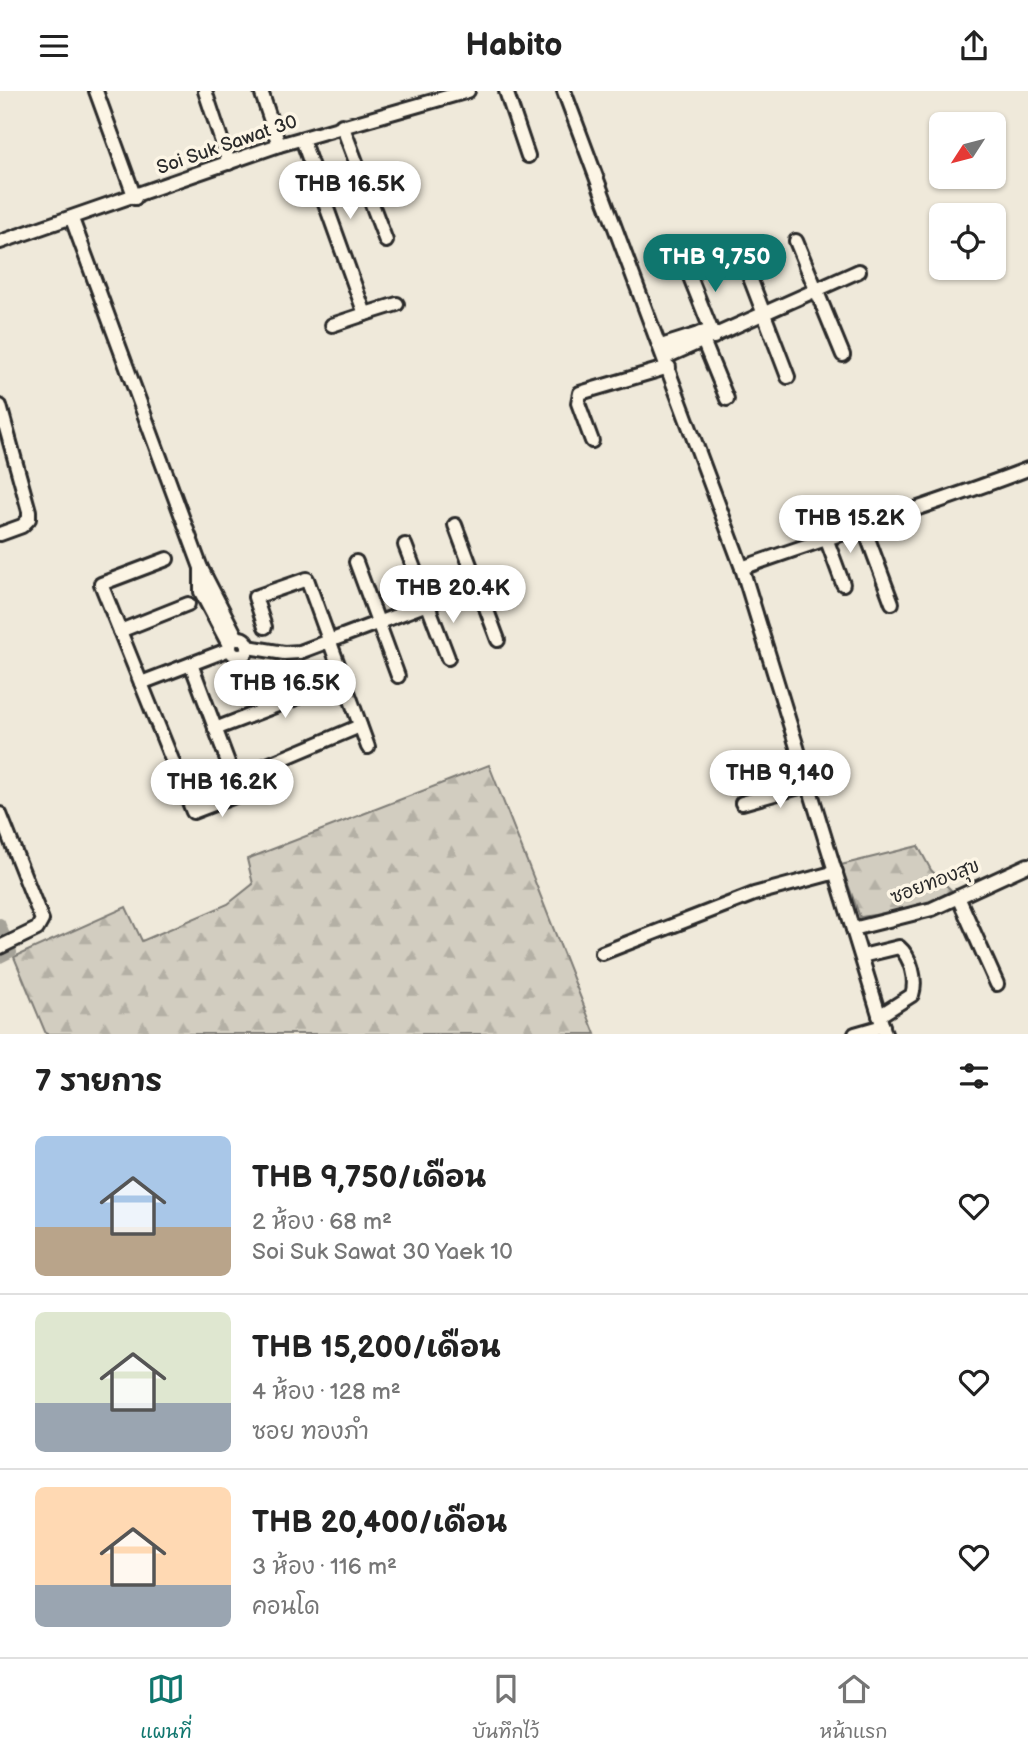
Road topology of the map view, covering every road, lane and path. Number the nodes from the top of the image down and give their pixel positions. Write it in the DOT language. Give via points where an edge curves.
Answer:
graph roads {
  1 [pos="96,91"];
  2 [pos="205,91"];
  3 [pos="261,91"];
  4 [pos="468,91"];
  5 [pos="506,91"];
  6 [pos="564,91"];
  7 [pos="342,125"];
  8 [pos="302,139"];
  9 [pos="278,145"];
  10 [pos="527,156"];
  11 [pos="229,163"];
  12 [pos="135,198"];
  13 [pos="72,219"];
  14 [pos="386,241"];
  15 [pos="796,241"];
  16 [pos="0,242"];
  17 [pos="684,262"];
  18 [pos="744,262"];
  19 [pos="859,271"];
  20 [pos="816,290"];
  21 [pos="397,304"];
  22 [pos="763,313"];
  23 [pos="365,314"];
  24 [pos="332,325"];
  25 [pos="711,334"];
  26 [pos="843,355"];
  27 [pos="665,357"];
  28 [pos="789,377"];
  29 [pos="727,399"];
  30 [pos="0,406"];
  31 [pos="592,440"];
  32 [pos="1028,469"];
  33 [pos="455,525"];
  34 [pos="863,525"];
  35 [pos="0,534"];
  36 [pos="826,538"];
  37 [pos="405,545"];
  38 [pos="167,559"];
  39 [pos="356,562"];
  40 [pos="742,568"];
  41 [pos="843,584"];
  42 [pos="478,585"];
  43 [pos="892,603"];
  44 [pos="188,604"];
  45 [pos="427,604"];
  46 [pos="378,623"];
  47 [pos="265,627"];
  48 [pos="120,631"];
  49 [pos="498,640"];
  50 [pos="330,641"];
  51 [pos="232,644"];
  52 [pos="448,657"];
  53 [pos="191,664"];
  54 [pos="398,676"];
  55 [pos="343,680"];
  56 [pos="141,683"];
  57 [pos="360,726"];
  58 [pos="215,729"];
  59 [pos="368,747"];
  60 [pos="234,779"];
  61 [pos="810,784"];
  62 [pos="741,803"];
  63 [pos="0,814"];
  64 [pos="1028,865"];
  65 [pos="836,872"];
  66 [pos="958,897"];
  67 [pos="853,929"];
  68 [pos="0,947"];
  69 [pos="602,953"];
  70 [pos="862,956"];
  71 [pos="998,984"];
  72 [pos="882,1025"];
  73 [pos="855,1034"];
  1 -- 12 [label="street"];
  2 -- 11 [label="street"];
  3 -- 9 [label="street"];
  4 -- 7 [label="street, Soi Suk Sawat 30"];
  5 -- 10 [label="street"];
  6 -- 27 [label="street"];
  7 -- 8 [label="street, Soi Suk Sawat 30"];
  7 -- 14 [label="street"];
  8 -- 9 [label="street, Soi Suk Sawat 30"];
  8 -- 23 [label="street"];
  9 -- 11 [label="street, Soi Suk Sawat 30"];
  11 -- 12 [label="street, Soi Suk Sawat 30"];
  12 -- 13 [label="street, Soi Suk Sawat 30"];
  13 -- 16 [label="street, Soi Suk Sawat 30"];
  13 -- 51 [label="street" via="201,568 201,592"];
  15 -- 20 [label="street"];
  17 -- 25 [label="street"];
  18 -- 22 [label="street"];
  19 -- 20 [label="street"];
  20 -- 22 [label="street"];
  20 -- 26 [label="street"];
  21 -- 23 [label="street"];
  22 -- 25 [label="street"];
  22 -- 28 [label="street"];
  23 -- 24 [label="street"];
  25 -- 27 [label="street"];
  25 -- 29 [label="street"];
  27 -- 31 [label="street" via="580,393 578,403"];
  27 -- 40 [label="street"];
  30 -- 35 [label="street" via="29,519"];
  32 -- 34 [label="street" via="954,498"];
  33 -- 42 [label="street"];
  34 -- 36 [label="street"];
  34 -- 43 [label="street"];
  36 -- 40 [label="street"];
  36 -- 41 [label="street"];
  37 -- 45 [label="street"];
  38 -- 48 [label="street" via="102,584"];
  39 -- 46 [label="street"];
  40 -- 61 [label="street"];
  42 -- 45 [label="street"];
  42 -- 49 [label="street"];
  44 -- 48 [label="street"];
  45 -- 46 [label="street"];
  45 -- 52 [label="street"];
  46 -- 50 [label="street"];
  46 -- 54 [label="street"];
  47 -- 50 [label="street" via="255,597 307,579"];
  48 -- 56 [label="street"];
  50 -- 51 [label="street" via="290,653 248,647 242,656 234,655"];
  50 -- 55 [label="street"];
  51 -- 53 [label="street"];
  53 -- 56 [label="street"];
  53 -- 58 [label="street"];
  55 -- 57 [label="street"];
  55 -- 58 [label="street"];
  56 -- 60 [label="street" via="193,812 240,794"];
  57 -- 59 [label="street"];
  57 -- 60 [label="street"];
  58 -- 60 [label="street"];
  61 -- 62 [label="street"];
  61 -- 65 [label="street"];
  63 -- 68 [label="street" via="42,920 37,929"];
  64 -- 66 [label="street, ซอยทองสุข"];
  65 -- 67 [label="street"];
  65 -- 69 [label="street" via="754,894"];
  66 -- 67 [label="street, ซอยทองสุข" via="908,916"];
  66 -- 71 [label="street"];
  67 -- 70 [label="street"];
  70 -- 72 [label="street"];
  70 -- 72 [label="street" via="899,947 912,971 912,995"];
  72 -- 73 [label="street"];
}
